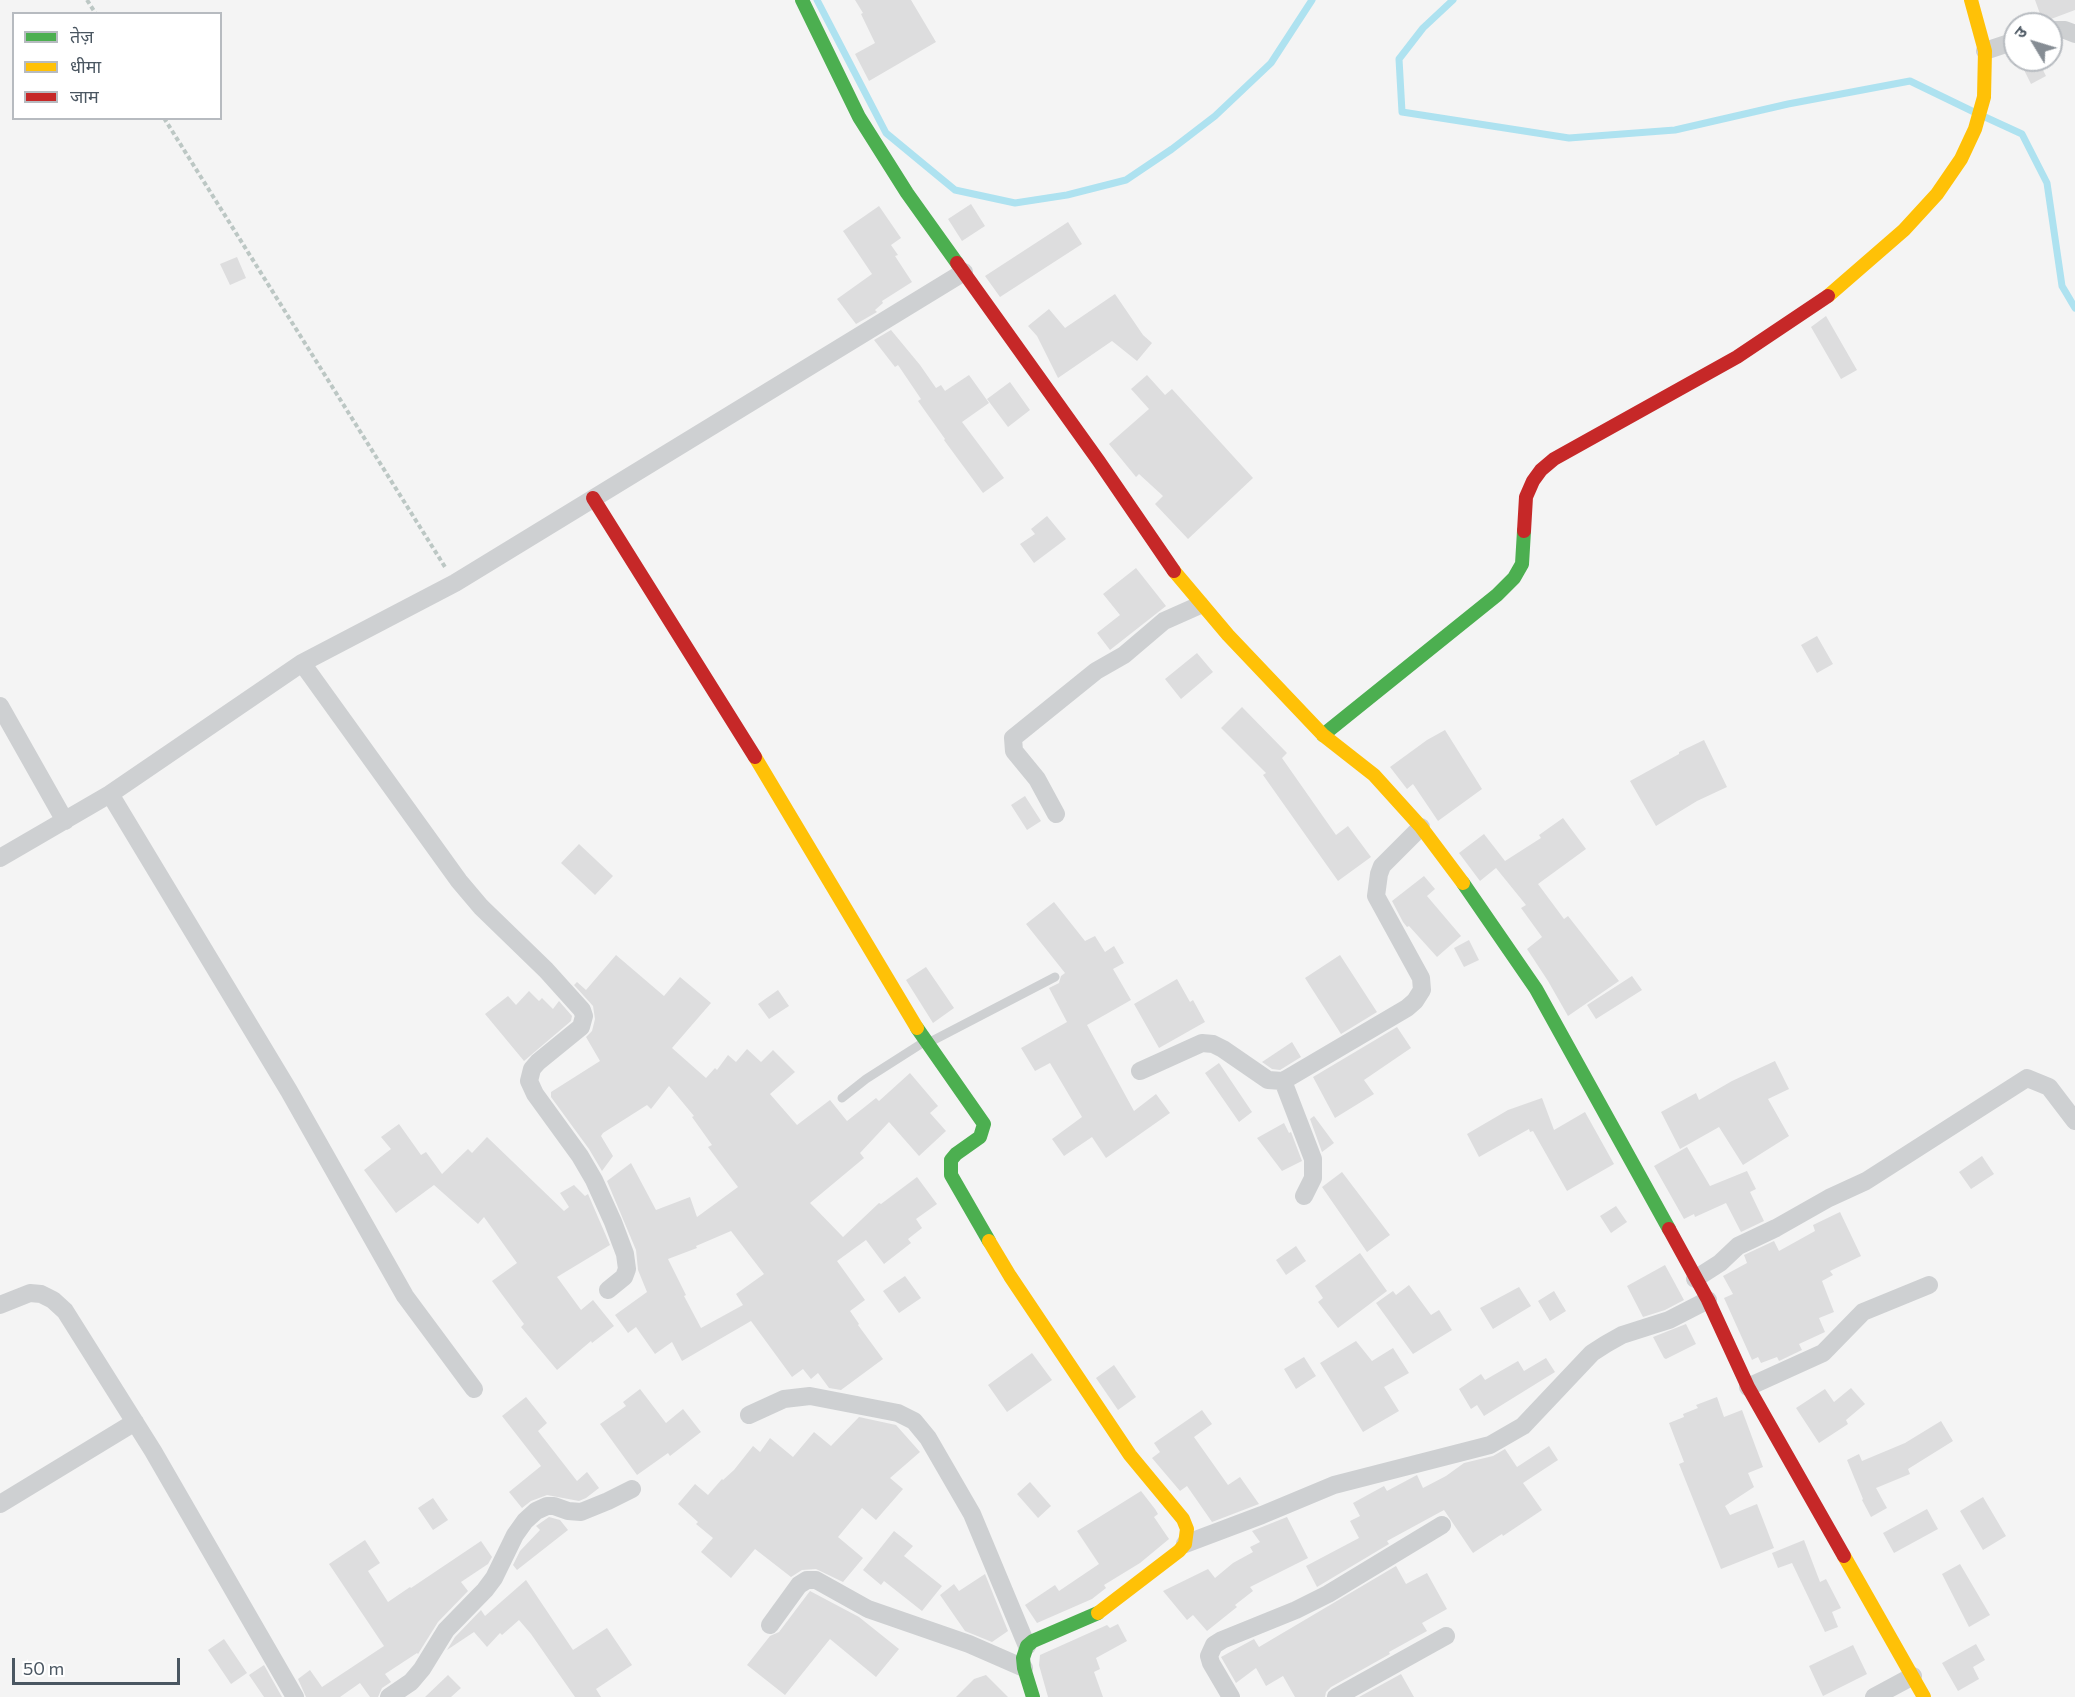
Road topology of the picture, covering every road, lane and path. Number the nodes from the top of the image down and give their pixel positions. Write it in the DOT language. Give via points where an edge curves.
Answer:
graph roads {
  1 [pos="802,0"];
  2 [pos="1971,0"];
  3 [pos="2003,45"];
  4 [pos="1985,51"];
  5 [pos="165,120"];
  6 [pos="964,272"];
  7 [pos="593,498"];
  8 [pos="454,583"];
  9 [pos="1200,605"];
  10 [pos="302,663"];
  11 [pos="0,706"];
  12 [pos="1323,735"];
  13 [pos="110,794"];
  14 [pos="1056,814"];
  15 [pos="65,821"];
  16 [pos="1422,827"];
  17 [pos="0,858"];
  18 [pos="1054,976"];
  19 [pos="927,1042"];
  20 [pos="1140,1071"];
  21 [pos="1283,1081"];
  22 [pos="842,1098"];
  23 [pos="2075,1121"];
  24 [pos="1304,1196"];
  25 [pos="1695,1279"];
  26 [pos="1929,1285"];
  27 [pos="608,1290"];
  28 [pos="1707,1300"];
  29 [pos="0,1305"];
  30 [pos="1748,1387"];
  31 [pos="474,1389"];
  32 [pos="749,1415"];
  33 [pos="135,1422"];
  34 [pos="632,1489"];
  35 [pos="0,1504"];
  36 [pos="1442,1525"];
  37 [pos="1185,1544"];
  38 [pos="770,1625"];
  39 [pos="1446,1636"];
  40 [pos="1027,1646"];
  41 [pos="1024,1668"];
  42 [pos="1913,1676"];
  43 [pos="295,1697"];
  44 [pos="389,1697"];
  45 [pos="1033,1697"];
  46 [pos="1231,1697"];
  47 [pos="1335,1697"];
  48 [pos="1874,1697"];
  49 [pos="1924,1697"];
  1 -- 6 [label="street" via="859,117"];
  2 -- 4 [label="street"];
  3 -- 4 [label="street"];
  4 -- 12 [label="street" via="1984,98 1975,129 1961,159 1937,194 1904,230 1837,290 1799,317 1541,470 1526,497 1522,564 1514,578"];
  5 -- 8 [label="path"];
  6 -- 7 [label="street"];
  6 -- 9 [label="street"];
  7 -- 8 [label="street"];
  7 -- 19 [label="street"];
  8 -- 10 [label="street"];
  9 -- 12 [label="street"];
  9 -- 14 [label="street" via="1164,621 1012,738 1014,751"];
  10 -- 13 [label="street"];
  10 -- 27 [label="street" via="459,881 582,1010 581,1027 538,1062 529,1081 580,1156 613,1222 627,1269 624,1277"];
  11 -- 15 [label="street"];
  12 -- 16 [label="street" via="1374,775"];
  13 -- 15 [label="street"];
  13 -- 31 [label="street" via="289,1091 405,1296"];
  15 -- 17 [label="street"];
  16 -- 21 [label="street" via="1382,866 1376,896 1421,978 1419,996 1407,1008"];
  16 -- 25 [label="street" via="1536,989"];
  18 -- 19 [label="lane"];
  19 -- 22 [label="lane"];
  19 -- 37 [label="street" via="984,1124 980,1137 951,1160 951,1175 1011,1276 1130,1455 1183,1519 1187,1529"];
  20 -- 21 [label="street" via="1202,1042 1223,1049 1268,1080"];
  21 -- 24 [label="street" via="1313,1160 1313,1178"];
  23 -- 25 [label="street" via="2049,1087 2027,1078 1866,1181 1738,1246"];
  25 -- 28 [label="street"];
  26 -- 30 [label="street" via="1863,1312 1822,1353"];
  28 -- 30 [label="street"];
  28 -- 37 [label="street" via="1669,1320 1622,1335 1592,1353 1523,1426 1490,1445 1334,1485"];
  29 -- 33 [label="street" via="30,1293 53,1300 74,1323"];
  30 -- 42 [label="street"];
  32 -- 40 [label="street" via="784,1399 810,1396 898,1413 914,1421 972,1514"];
  33 -- 35 [label="street"];
  33 -- 43 [label="street"];
  34 -- 44 [label="street" via="581,1512 554,1506 536,1511 515,1535 485,1590 446,1630 411,1682"];
  36 -- 46 [label="street" via="1328,1594 1214,1645 1209,1656 1211,1664"];
  37 -- 40 [label="street" via="1100,1612"];
  38 -- 41 [label="street" via="799,1585 816,1580 868,1609"];
  39 -- 47 [label="street"];
  40 -- 41 [label="street"];
  41 -- 45 [label="street"];
  42 -- 48 [label="street"];
  42 -- 49 [label="street"];
}
